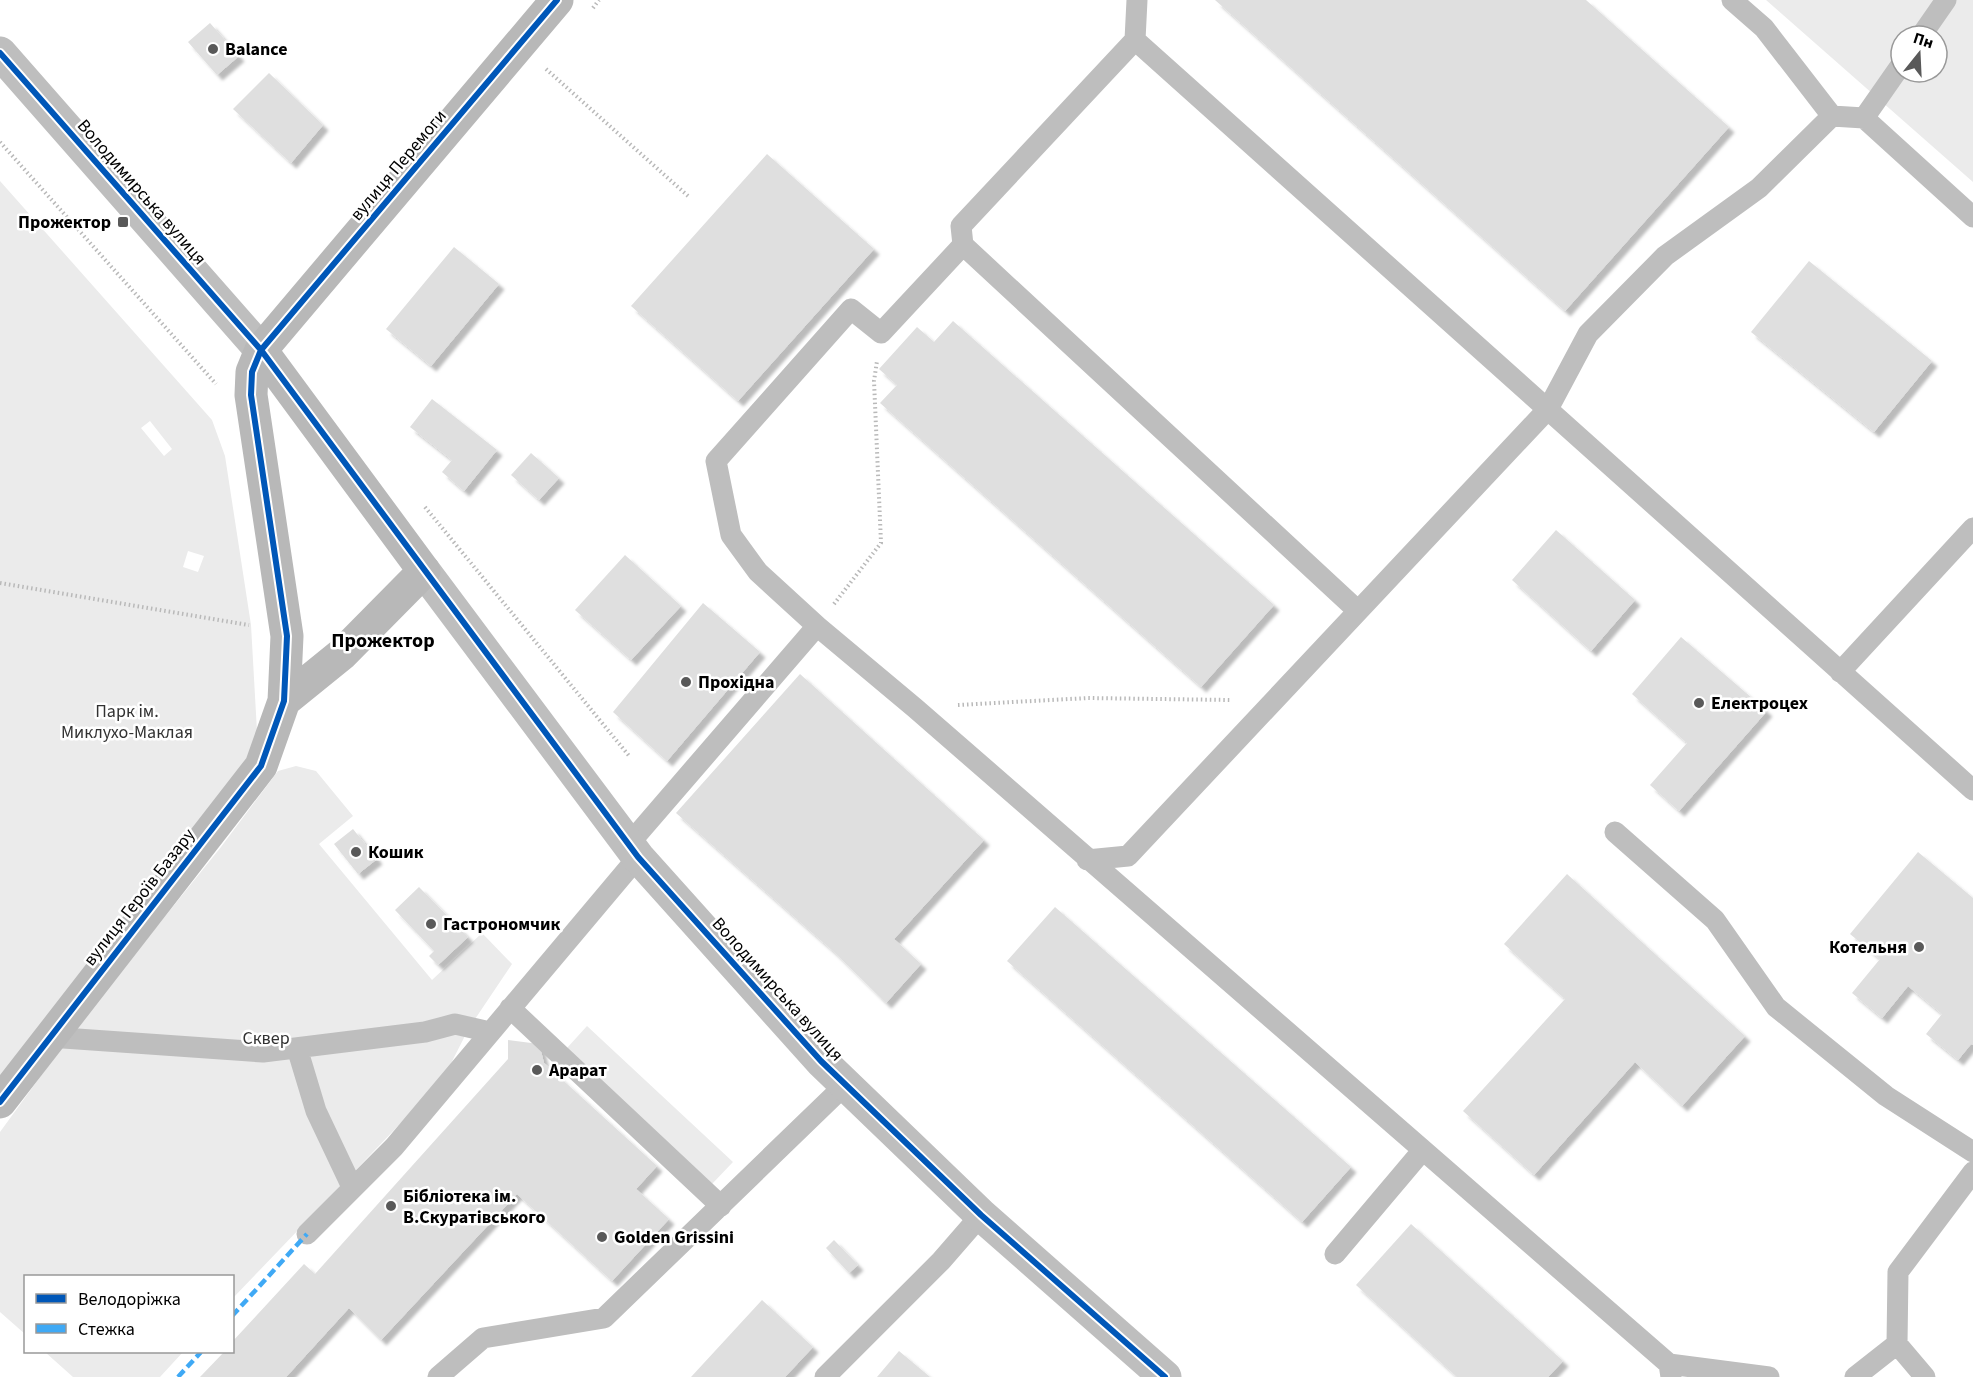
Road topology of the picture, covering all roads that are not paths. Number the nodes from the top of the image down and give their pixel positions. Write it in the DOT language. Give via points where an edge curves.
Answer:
graph roads {
  1 [pos="557,0"];
  2 [pos="1137,0"];
  3 [pos="1732,0"];
  4 [pos="1946,0"];
  5 [pos="1929,24"];
  6 [pos="1135,40"];
  7 [pos="0,53"];
  8 [pos="1889,82"];
  9 [pos="1832,116"];
  10 [pos="1864,118"];
  11 [pos="1973,217"];
  12 [pos="963,245"];
  13 [pos="261,350"];
  14 [pos="1548,409"];
  15 [pos="1973,528"];
  16 [pos="424,571"];
  17 [pos="1357,610"];
  18 [pos="817,626"];
  19 [pos="1840,672"];
  20 [pos="284,701"];
  21 [pos="1973,790"];
  22 [pos="1615,832"];
  23 [pos="634,851"];
  24 [pos="1087,860"];
  25 [pos="510,1008"];
  26 [pos="490,1032"];
  27 [pos="49,1037"];
  28 [pos="297,1048"];
  29 [pos="846,1084"];
  30 [pos="0,1102"];
  31 [pos="1422,1151"];
  32 [pos="1973,1152"];
  33 [pos="1973,1172"];
  34 [pos="352,1186"];
  35 [pos="721,1206"];
  36 [pos="981,1215"];
  37 [pos="307,1234"];
  38 [pos="1335,1254"];
  39 [pos="1897,1344"];
  40 [pos="1670,1370"];
  41 [pos="438,1377"];
  42 [pos="825,1377"];
  43 [pos="1165,1377"];
  44 [pos="1768,1377"];
  45 [pos="1855,1377"];
  46 [pos="1925,1377"];
  1 -- 13 [label="street, вулиця Перемоги"];
  2 -- 6 [label="lane"];
  3 -- 9 [label="lane" via="1764,28"];
  4 -- 5 [label="lane"];
  6 -- 12 [label="lane" via="961,226"];
  6 -- 14 [label="lane"];
  7 -- 13 [label="street, Володимирська вулиця"];
  8 -- 10 [label="lane"];
  9 -- 10 [label="lane"];
  9 -- 14 [label="lane" via="1759,188 1665,256 1588,334"];
  10 -- 11 [label="lane"];
  12 -- 17 [label="lane"];
  12 -- 18 [label="lane" via="881,333 851,309 716,461 731,535 758,572"];
  13 -- 16 [label="street"];
  13 -- 20 [label="street" via="252,372 251,395 287,636"];
  14 -- 17 [label="lane"];
  14 -- 19 [label="lane"];
  15 -- 19 [label="lane"];
  16 -- 20 [label="street" via="342,654"];
  16 -- 23 [label="street, Володимирська вулиця"];
  17 -- 24 [label="lane" via="1128,855"];
  18 -- 23 [label="lane"];
  18 -- 24 [label="lane"];
  19 -- 21 [label="lane"];
  20 -- 27 [label="street, вулиця Героїв Базару" via="261,766"];
  22 -- 32 [label="lane" via="1715,920 1776,1007 1886,1096"];
  23 -- 25 [label="lane"];
  23 -- 29 [label="street, Володимирська вулиця" via="821,1061"];
  24 -- 31 [label="lane"];
  25 -- 26 [label="lane"];
  25 -- 35 [label="lane"];
  26 -- 28 [label="lane" via="455,1024 425,1032"];
  26 -- 34 [label="lane" via="394,1147"];
  27 -- 28 [label="lane" via="263,1052"];
  27 -- 30 [label="street, вулиця Героїв Базару"];
  28 -- 34 [label="lane" via="316,1111"];
  29 -- 35 [label="lane"];
  29 -- 36 [label="street, Володимирська вулиця"];
  31 -- 38 [label="lane"];
  31 -- 40 [label="lane"];
  33 -- 39 [label="lane" via="1898,1272"];
  34 -- 37 [label="lane"];
  35 -- 41 [label="lane" via="604,1318 483,1338"];
  36 -- 42 [label="lane" via="941,1261"];
  36 -- 43 [label="street, Володимирська вулиця"];
  39 -- 45 [label="lane"];
  39 -- 46 [label="lane"];
  40 -- 44 [label="lane"];
}
